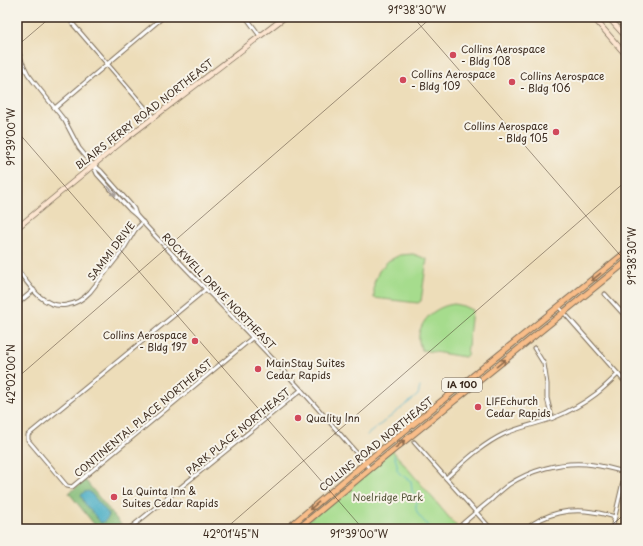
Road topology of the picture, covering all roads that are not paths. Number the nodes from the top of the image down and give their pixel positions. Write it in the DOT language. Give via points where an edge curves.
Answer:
graph roads {
  1 [pos="72,17"];
  2 [pos="163,17"];
  3 [pos="246,17"];
  4 [pos="285,17"];
  5 [pos="593,17"];
  6 [pos="608,17"];
  7 [pos="260,36"];
  8 [pos="626,37"];
  9 [pos="17,47"];
  10 [pos="626,55"];
  11 [pos="108,64"];
  12 [pos="55,108"];
  13 [pos="153,118"];
  14 [pos="93,165"];
  15 [pos="143,222"];
  16 [pos="17,228"];
  17 [pos="626,252"];
  18 [pos="626,262"];
  19 [pos="17,270"];
  20 [pos="206,289"];
  21 [pos="34,290"];
  22 [pos="605,294"];
  23 [pos="17,304"];
  24 [pos="559,307"];
  25 [pos="563,312"];
  26 [pos="626,317"];
  27 [pos="252,338"];
  28 [pos="534,348"];
  29 [pos="618,374"];
  30 [pos="626,383"];
  31 [pos="301,390"];
  32 [pos="552,418"];
  33 [pos="414,442"];
  34 [pos="365,463"];
  35 [pos="370,469"];
  36 [pos="626,470"];
  37 [pos="446,478"];
  38 [pos="476,512"];
  39 [pos="614,517"];
  40 [pos="460,526"];
  41 [pos="129,529"];
  42 [pos="287,529"];
  43 [pos="298,529"];
  44 [pos="491,529"];
  45 [pos="526,529"];
  46 [pos="612,529"];
  1 -- 11 [label="street" via="72,23"];
  2 -- 11 [label="street"];
  3 -- 7 [label="street"];
  4 -- 7 [label="main road, BLAIRS FERRY ROAD NORTHEAST"];
  5 -- 10 [label="main road"];
  6 -- 8 [label="main road"];
  7 -- 13 [label="main road, BLAIRS FERRY ROAD NORTHEAST"];
  9 -- 12 [label="street, ROCKWELL DRIVE NORTHEAST" via="28,74"];
  11 -- 12 [label="street"];
  11 -- 13 [label="street"];
  12 -- 14 [label="street, ROCKWELL DRIVE NORTHEAST" via="79,148"];
  13 -- 14 [label="main road, BLAIRS FERRY ROAD NORTHEAST"];
  14 -- 15 [label="street, ROCKWELL DRIVE NORTHEAST" via="131,204"];
  14 -- 16 [label="main road, BLAIRS FERRY ROAD NORTHEAST"];
  15 -- 20 [label="street, ROCKWELL DRIVE NORTHEAST"];
  15 -- 21 [label="street, SAMMI DRIVE" via="100,280 77,303 53,304"];
  17 -- 24 [label="highway, COLLINS ROAD NORTHEAST / IA 100, one-way"];
  18 -- 25 [label="highway, COLLINS ROAD NORTHEAST / IA 100"];
  19 -- 21 [label="street, SAMMI DRIVE"];
  20 -- 27 [label="street, ROCKWELL DRIVE NORTHEAST"];
  20 -- 27 [label="street, CONTINENTAL PLACE NORTHEAST" via="28,435 28,440 67,486 72,487"];
  21 -- 23 [label="street"];
  22 -- 26 [label="street"];
  24 -- 25 [label="street"];
  24 -- 34 [label="highway, COLLINS ROAD NORTHEAST / IA 100"];
  25 -- 29 [label="street"];
  35 -- 25 [label="highway, COLLINS ROAD NORTHEAST / IA 100, one-way"];
  27 -- 31 [label="street, ROCKWELL DRIVE NORTHEAST"];
  28 -- 32 [label="street" via="544,364 548,384 547,398"];
  29 -- 30 [label="street"];
  29 -- 32 [label="street" via="585,402"];
  31 -- 34 [label="street, ROCKWELL DRIVE NORTHEAST"];
  31 -- 41 [label="street, PARK PLACE NORTHEAST"];
  32 -- 37 [label="street" via="518,428 489,442"];
  33 -- 37 [label="street"];
  34 -- 35 [label="street, ROCKWELL DRIVE NORTHEAST"];
  34 -- 42 [label="highway, COLLINS ROAD NORTHEAST / IA 100, one-way"];
  35 -- 43 [label="highway, COLLINS ROAD NORTHEAST / IA 100"];
  36 -- 38 [label="street" via="587,464 547,467 512,483"];
  36 -- 39 [label="street"];
  37 -- 38 [label="street"];
  38 -- 40 [label="street"];
  38 -- 44 [label="street"];
  39 -- 45 [label="street" via="594,512 558,512"];
  39 -- 46 [label="street"];
}
